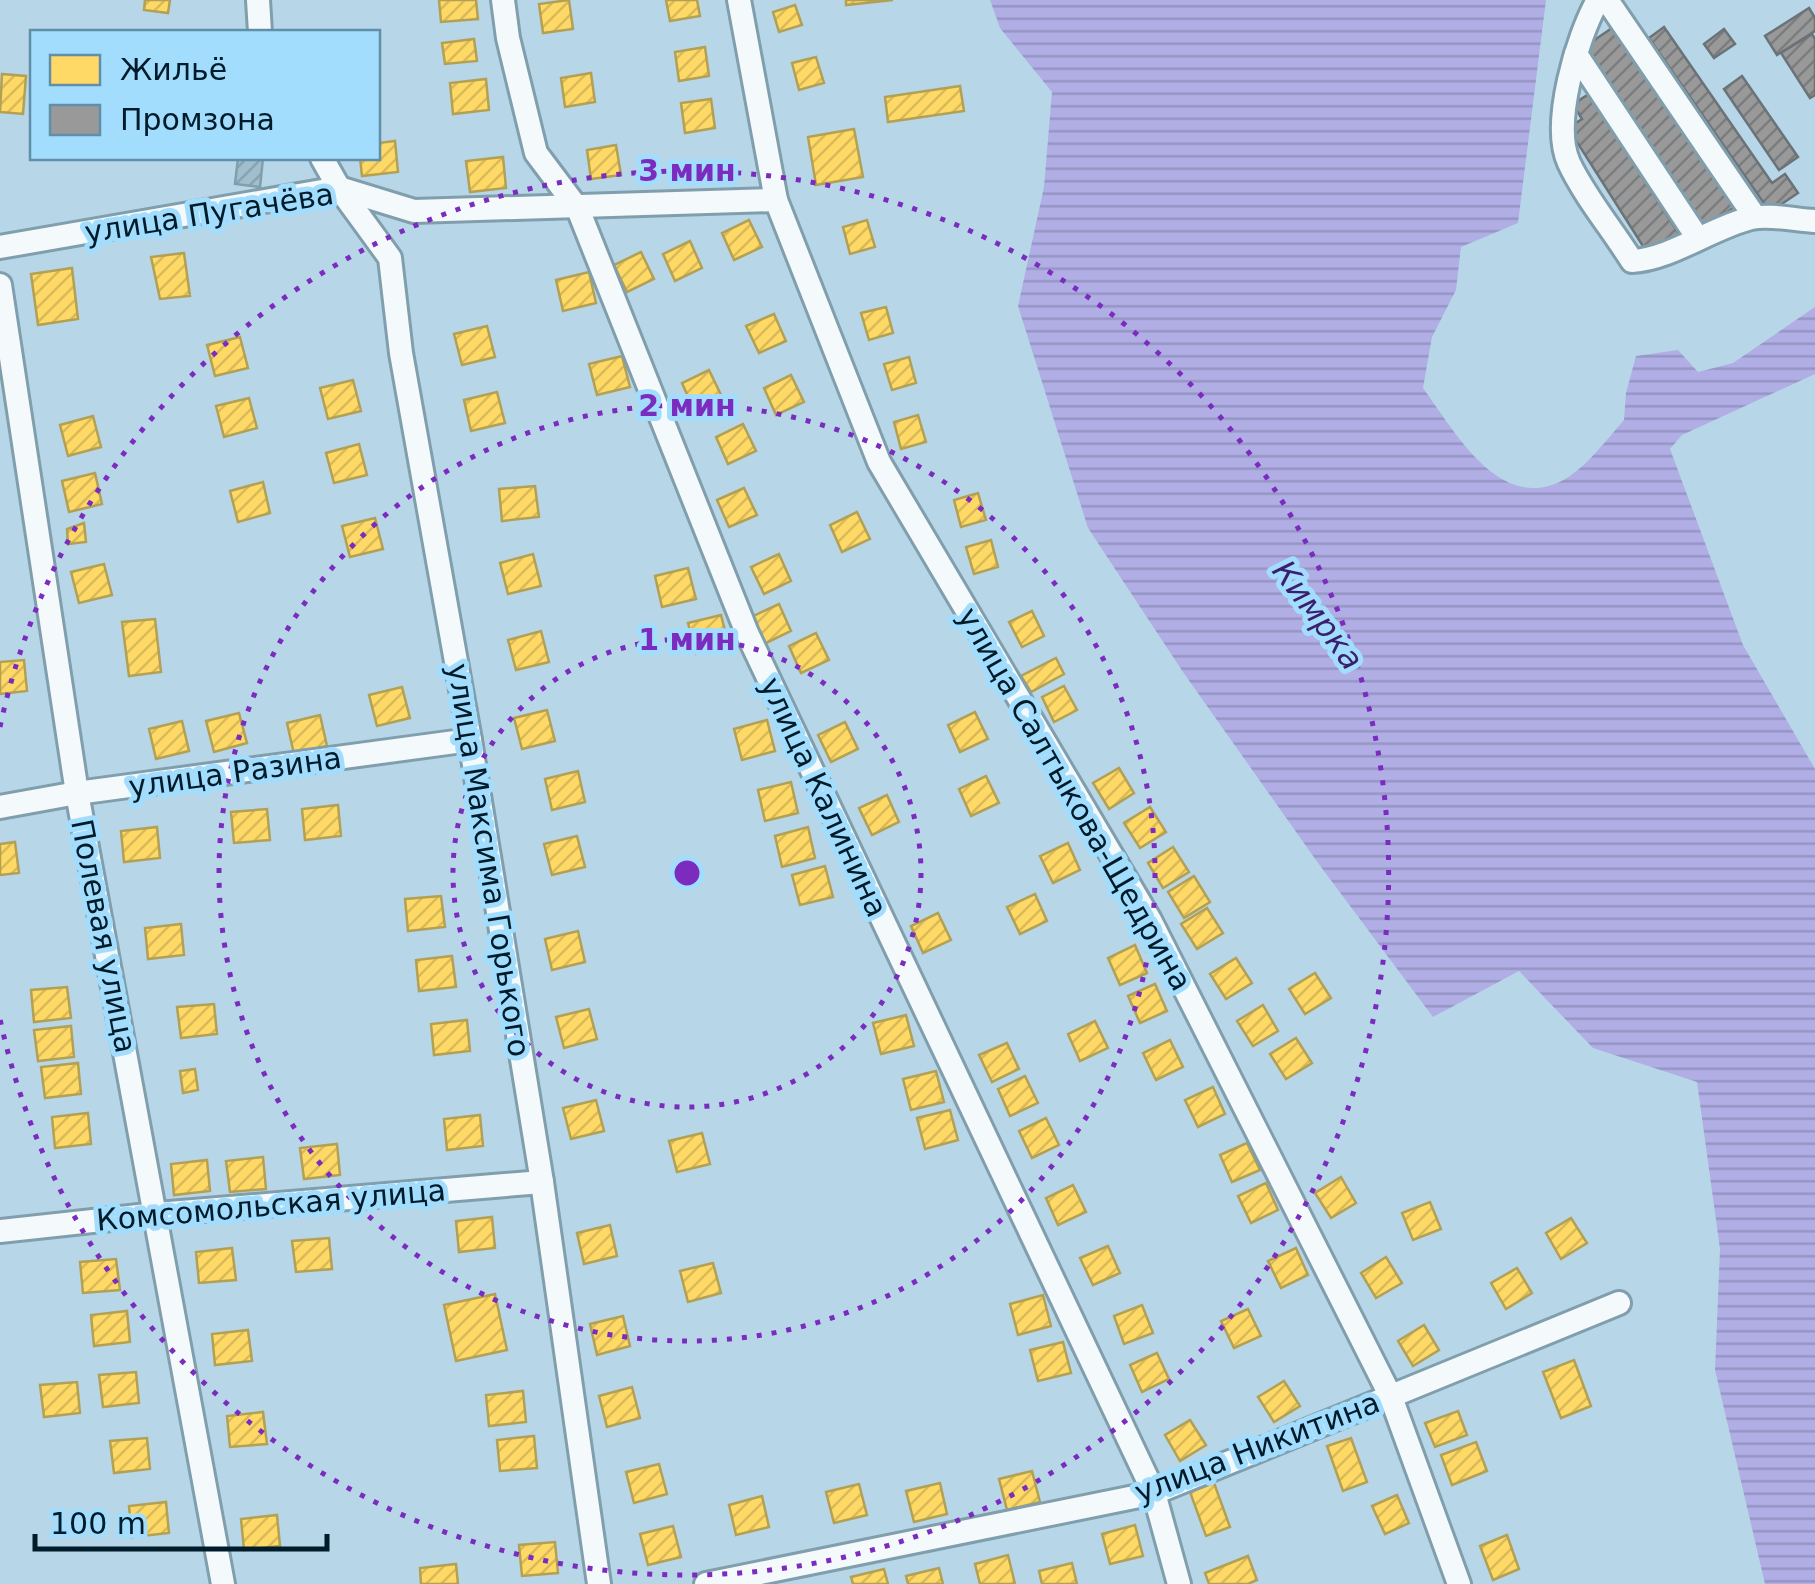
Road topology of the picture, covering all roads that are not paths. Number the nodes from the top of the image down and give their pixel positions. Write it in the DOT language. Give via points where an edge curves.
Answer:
graph roads {
  1 [pos="258,0"];
  2 [pos="503,0"];
  3 [pos="740,0"];
  4 [pos="1598,0"];
  5 [pos="1607,0"];
  6 [pos="260,30"];
  7 [pos="1576,54"];
  8 [pos="323,160"];
  9 [pos="340,188"];
  10 [pos="776,200"];
  11 [pos="578,209"];
  12 [pos="1756,217"];
  13 [pos="1815,221"];
  14 [pos="1697,237"];
  15 [pos="0,247"];
  16 [pos="0,285"];
  17 [pos="470,740"];
  18 [pos="77,793"];
  19 [pos="0,807"];
  20 [pos="542,1182"];
  21 [pos="157,1214"];
  22 [pos="0,1232"];
  23 [pos="1619,1304"];
  24 [pos="1391,1396"];
  25 [pos="1154,1492"];
  26 [pos="223,1584"];
  27 [pos="599,1584"];
  28 [pos="706,1584"];
  29 [pos="1178,1584"];
  30 [pos="1459,1584"];
  1 -- 6 [label="street"];
  2 -- 11 [label="street, улица Калинина" via="536,153"];
  3 -- 10 [label="street, улица Салтыкова-Щедрина"];
  4 -- 7 [label="street"];
  5 -- 12 [label="street"];
  7 -- 14 [label="street"];
  7 -- 14 [label="street" via="1562,134 1569,162 1632,261 1652,260"];
  8 -- 9 [label="street, улица Максима Горького"];
  9 -- 11 [label="street, улица Пугачёва" via="414,212"];
  9 -- 15 [label="street, улица Пугачёва"];
  9 -- 17 [label="street, улица Максима Горького" via="390,258"];
  10 -- 11 [label="street, улица Пугачёва"];
  10 -- 24 [label="street, улица Салтыкова-Щедрина" via="879,462 1150,920"];
  11 -- 25 [label="street, улица Калинина" via="747,633"];
  12 -- 13 [label="street"];
  12 -- 14 [label="street"];
  16 -- 18 [label="street, Полевая улица"];
  17 -- 18 [label="street, улица Разина"];
  17 -- 20 [label="street, улица Максима Горького"];
  18 -- 19 [label="street, улица Разина"];
  18 -- 21 [label="street, Полевая улица"];
  20 -- 21 [label="street, Комсомольская улица"];
  20 -- 27 [label="street, улица Максима Горького"];
  21 -- 22 [label="street, Комсомольская улица"];
  21 -- 26 [label="street, Полевая улица"];
  23 -- 24 [label="street, улица Никитина"];
  24 -- 25 [label="street, улица Никитина"];
  24 -- 30 [label="street, улица Салтыкова-Щедрина"];
  25 -- 28 [label="street, улица Никитина"];
  25 -- 29 [label="street, улица Калинина"];
}
